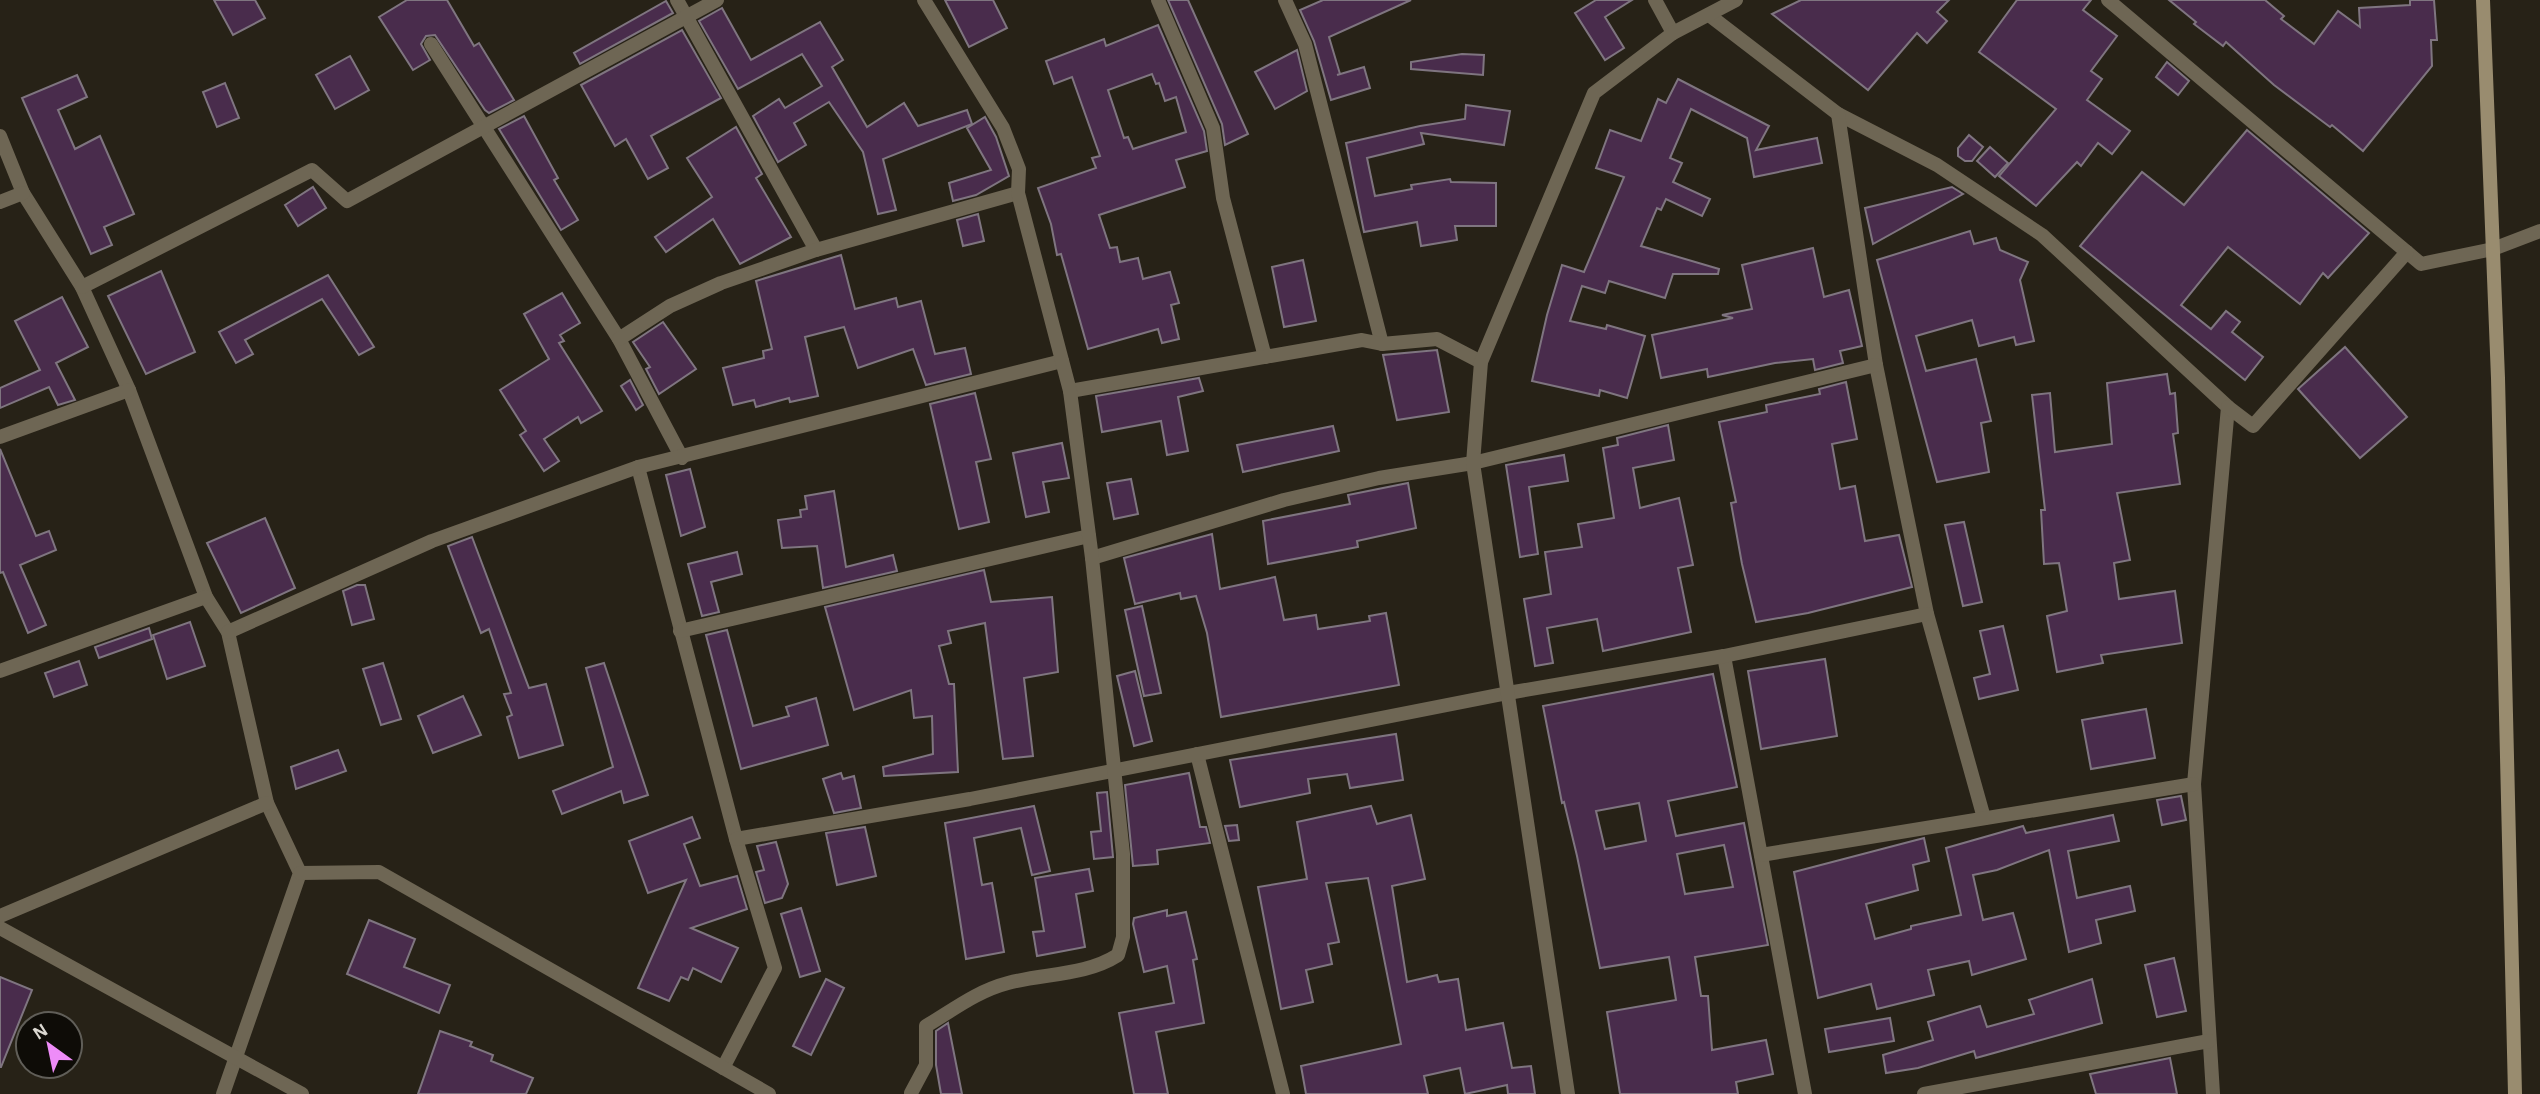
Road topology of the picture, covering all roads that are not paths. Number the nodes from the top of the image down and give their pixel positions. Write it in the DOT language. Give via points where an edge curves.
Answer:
graph roads {
  1 [pos="677,0"];
  2 [pos="717,0"];
  3 [pos="924,0"];
  4 [pos="1158,0"];
  5 [pos="1284,0"];
  6 [pos="1656,0"];
  7 [pos="1736,0"];
  8 [pos="2108,0"];
  9 [pos="2483,0"];
  10 [pos="1709,15"];
  11 [pos="686,17"];
  12 [pos="1673,33"];
  13 [pos="431,44"];
  14 [pos="1838,114"];
  15 [pos="484,128"];
  16 [pos="0,136"];
  17 [pos="23,193"];
  18 [pos="1018,193"];
  19 [pos="0,202"];
  20 [pos="2540,231"];
  21 [pos="2493,249"];
  22 [pos="816,250"];
  23 [pos="2407,252"];
  24 [pos="82,287"];
  25 [pos="619,339"];
  26 [pos="1382,344"];
  27 [pos="1265,357"];
  28 [pos="1062,360"];
  29 [pos="1481,362"];
  30 [pos="1876,365"];
  31 [pos="129,390"];
  32 [pos="1070,391"];
  33 [pos="2228,407"];
  34 [pos="0,437"];
  35 [pos="682,458"];
  36 [pos="1473,463"];
  37 [pos="638,467"];
  38 [pos="1089,536"];
  39 [pos="1092,558"];
  40 [pos="206,597"];
  41 [pos="1927,614"];
  42 [pos="680,631"];
  43 [pos="228,632"];
  44 [pos="1724,656"];
  45 [pos="0,671"];
  46 [pos="1508,693"];
  47 [pos="1196,754"];
  48 [pos="1113,771"];
  49 [pos="2194,784"];
  50 [pos="267,803"];
  51 [pos="1984,818"];
  52 [pos="736,839"];
  53 [pos="1761,855"];
  54 [pos="300,873"];
  55 [pos="0,916"];
  56 [pos="0,928"];
  57 [pos="2209,1041"];
  58 [pos="236,1058"];
  59 [pos="723,1068"];
  60 [pos="223,1094"];
  61 [pos="302,1094"];
  62 [pos="769,1094"];
  63 [pos="910,1094"];
  64 [pos="1283,1094"];
  65 [pos="1568,1094"];
  66 [pos="1805,1094"];
  67 [pos="1923,1094"];
  68 [pos="2213,1094"];
  69 [pos="2515,1094"];
  1 -- 11 [label="street"];
  2 -- 11 [label="street"];
  3 -- 18 [label="street" via="1003,128 1019,169"];
  4 -- 27 [label="street" via="1213,128 1223,198"];
  5 -- 26 [label="street" via="1305,44"];
  6 -- 12 [label="street"];
  7 -- 10 [label="street"];
  8 -- 23 [label="street"];
  9 -- 21 [label="main road"];
  10 -- 12 [label="street"];
  10 -- 14 [label="street"];
  11 -- 15 [label="street"];
  11 -- 22 [label="street"];
  12 -- 29 [label="street" via="1594,93"];
  13 -- 15 [label="street"];
  14 -- 30 [label="street"];
  14 -- 33 [label="street" via="1937,166 2042,235"];
  15 -- 24 [label="street" via="347,201 312,170"];
  15 -- 25 [label="street"];
  16 -- 17 [label="street"];
  17 -- 19 [label="street"];
  17 -- 24 [label="street"];
  18 -- 22 [label="street"];
  18 -- 28 [label="street"];
  20 -- 21 [label="street"];
  21 -- 23 [label="street" via="2421,264"];
  21 -- 69 [label="main road"];
  22 -- 25 [label="street" via="689,297"];
  23 -- 33 [label="street" via="2253,426"];
  24 -- 31 [label="street"];
  25 -- 35 [label="street"];
  26 -- 27 [label="street" via="1362,340"];
  26 -- 29 [label="street" via="1437,339"];
  27 -- 32 [label="street"];
  28 -- 32 [label="street"];
  28 -- 35 [label="street"];
  29 -- 36 [label="street"];
  30 -- 36 [label="street"];
  30 -- 41 [label="street"];
  31 -- 34 [label="street"];
  31 -- 40 [label="street"];
  32 -- 38 [label="street"];
  33 -- 49 [label="street"];
  35 -- 37 [label="street"];
  36 -- 39 [label="street" via="1283,500"];
  36 -- 46 [label="street"];
  37 -- 42 [label="street"];
  37 -- 43 [label="street" via="432,541"];
  38 -- 39 [label="street"];
  38 -- 42 [label="street"];
  39 -- 48 [label="street"];
  40 -- 43 [label="street"];
  40 -- 45 [label="street"];
  41 -- 44 [label="street"];
  41 -- 51 [label="street"];
  42 -- 52 [label="street"];
  43 -- 50 [label="street"];
  44 -- 46 [label="street"];
  44 -- 53 [label="street"];
  46 -- 47 [label="street"];
  46 -- 65 [label="street"];
  47 -- 48 [label="street"];
  47 -- 64 [label="street"];
  48 -- 52 [label="street"];
  48 -- 63 [label="street" via="1123,854 1123,937 1118,955 1076,972 1034,976 986,990 926,1026 926,1065"];
  49 -- 51 [label="street"];
  49 -- 57 [label="street"];
  50 -- 54 [label="street"];
  50 -- 55 [label="street"];
  51 -- 53 [label="street"];
  52 -- 59 [label="street" via="775,968"];
  53 -- 66 [label="street"];
  54 -- 58 [label="street"];
  54 -- 59 [label="street" via="379,873"];
  56 -- 58 [label="street"];
  57 -- 67 [label="street"];
  57 -- 68 [label="street"];
  58 -- 60 [label="street"];
  58 -- 61 [label="street"];
  59 -- 62 [label="street"];
}
